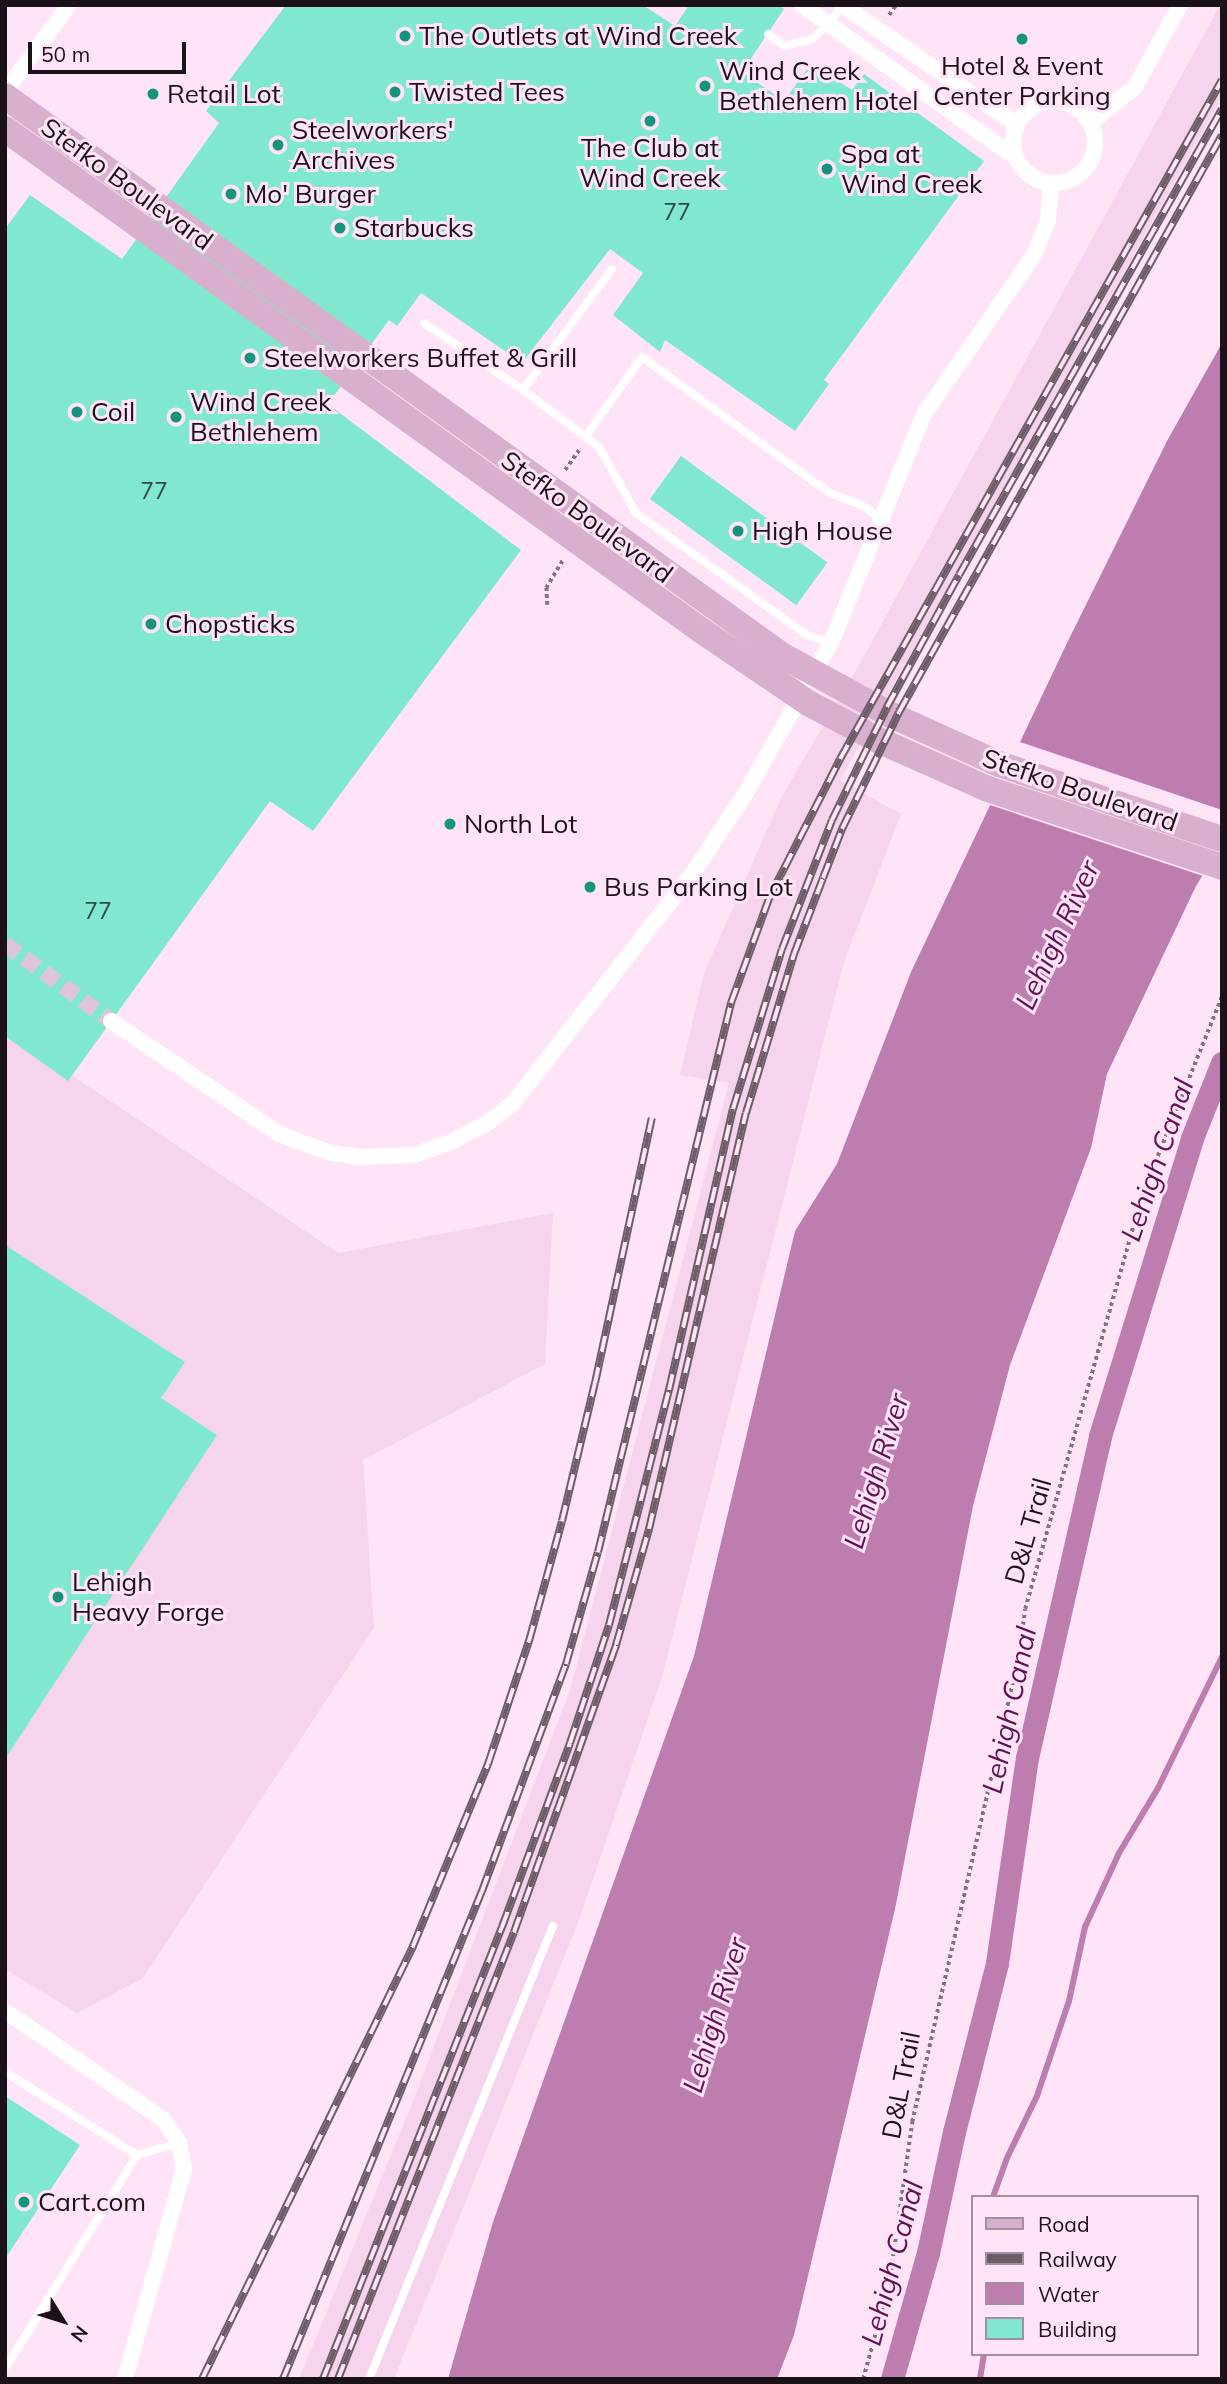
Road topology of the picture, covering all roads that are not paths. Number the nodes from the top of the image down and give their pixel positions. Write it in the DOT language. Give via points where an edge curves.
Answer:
graph roads {
  1 [pos="69,5"];
  2 [pos="802,5"];
  3 [pos="842,5"];
  4 [pos="1180,5"];
  5 [pos="829,24"];
  6 [pos="768,34"];
  7 [pos="5,94"];
  8 [pos="1090,123"];
  9 [pos="1017,125"];
  10 [pos="5,129"];
  11 [pos="1016,158"];
  12 [pos="1051,183"];
  13 [pos="612,269"];
  14 [pos="424,323"];
  15 [pos="523,390"];
  16 [pos="585,437"];
  17 [pos="881,519"];
  18 [pos="831,643"];
  19 [pos="1222,839"];
  20 [pos="1222,867"];
  21 [pos="111,1021"];
  22 [pos="553,1926"];
  23 [pos="5,2011"];
  24 [pos="5,2072"];
  25 [pos="179,2143"];
  26 [pos="137,2155"];
  27 [pos="5,2369"];
  28 [pos="125,2379"];
  29 [pos="369,2379"];
  1 -- 7 [label="street"];
  2 -- 5 [label="street"];
  3 -- 5 [label="lane"];
  3 -- 9 [label="street"];
  4 -- 8 [label="street" via="1135,87"];
  5 -- 6 [label="lane" via="812,39 784,46"];
  5 -- 11 [label="street"];
  7 -- 19 [label="main road, Stefko Boulevard" via="783,656 891,715 999,764"];
  8 -- 9 [label="street" via="1080,110 1055,101 1029,108"];
  8 -- 12 [label="street" via="1095,147 1091,160 1072,179"];
  9 -- 11 [label="street" via="1012,145"];
  10 -- 20 [label="main road, Stefko Boulevard" via="680,616 810,704 988,789"];
  11 -- 12 [label="street" via="1033,178"];
  12 -- 17 [label="street" via="1048,220 1034,255 924,414"];
  13 -- 15 [label="lane"];
  14 -- 15 [label="lane"];
  15 -- 16 [label="lane"];
  16 -- 17 [label="lane" via="642,357 830,492"];
  16 -- 18 [label="lane" via="599,447 636,513 807,635"];
  17 -- 18 [label="street"];
  18 -- 21 [label="street" via="744,796 693,873 529,1086 489,1122 453,1141 414,1155 390,1157 331,1153 297,1142"];
  22 -- 29 [label="lane"];
  23 -- 25 [label="street" via="163,2119"];
  24 -- 26 [label="lane"];
  25 -- 26 [label="lane"];
  25 -- 28 [label="street" via="184,2169"];
  26 -- 27 [label="lane"];
}
